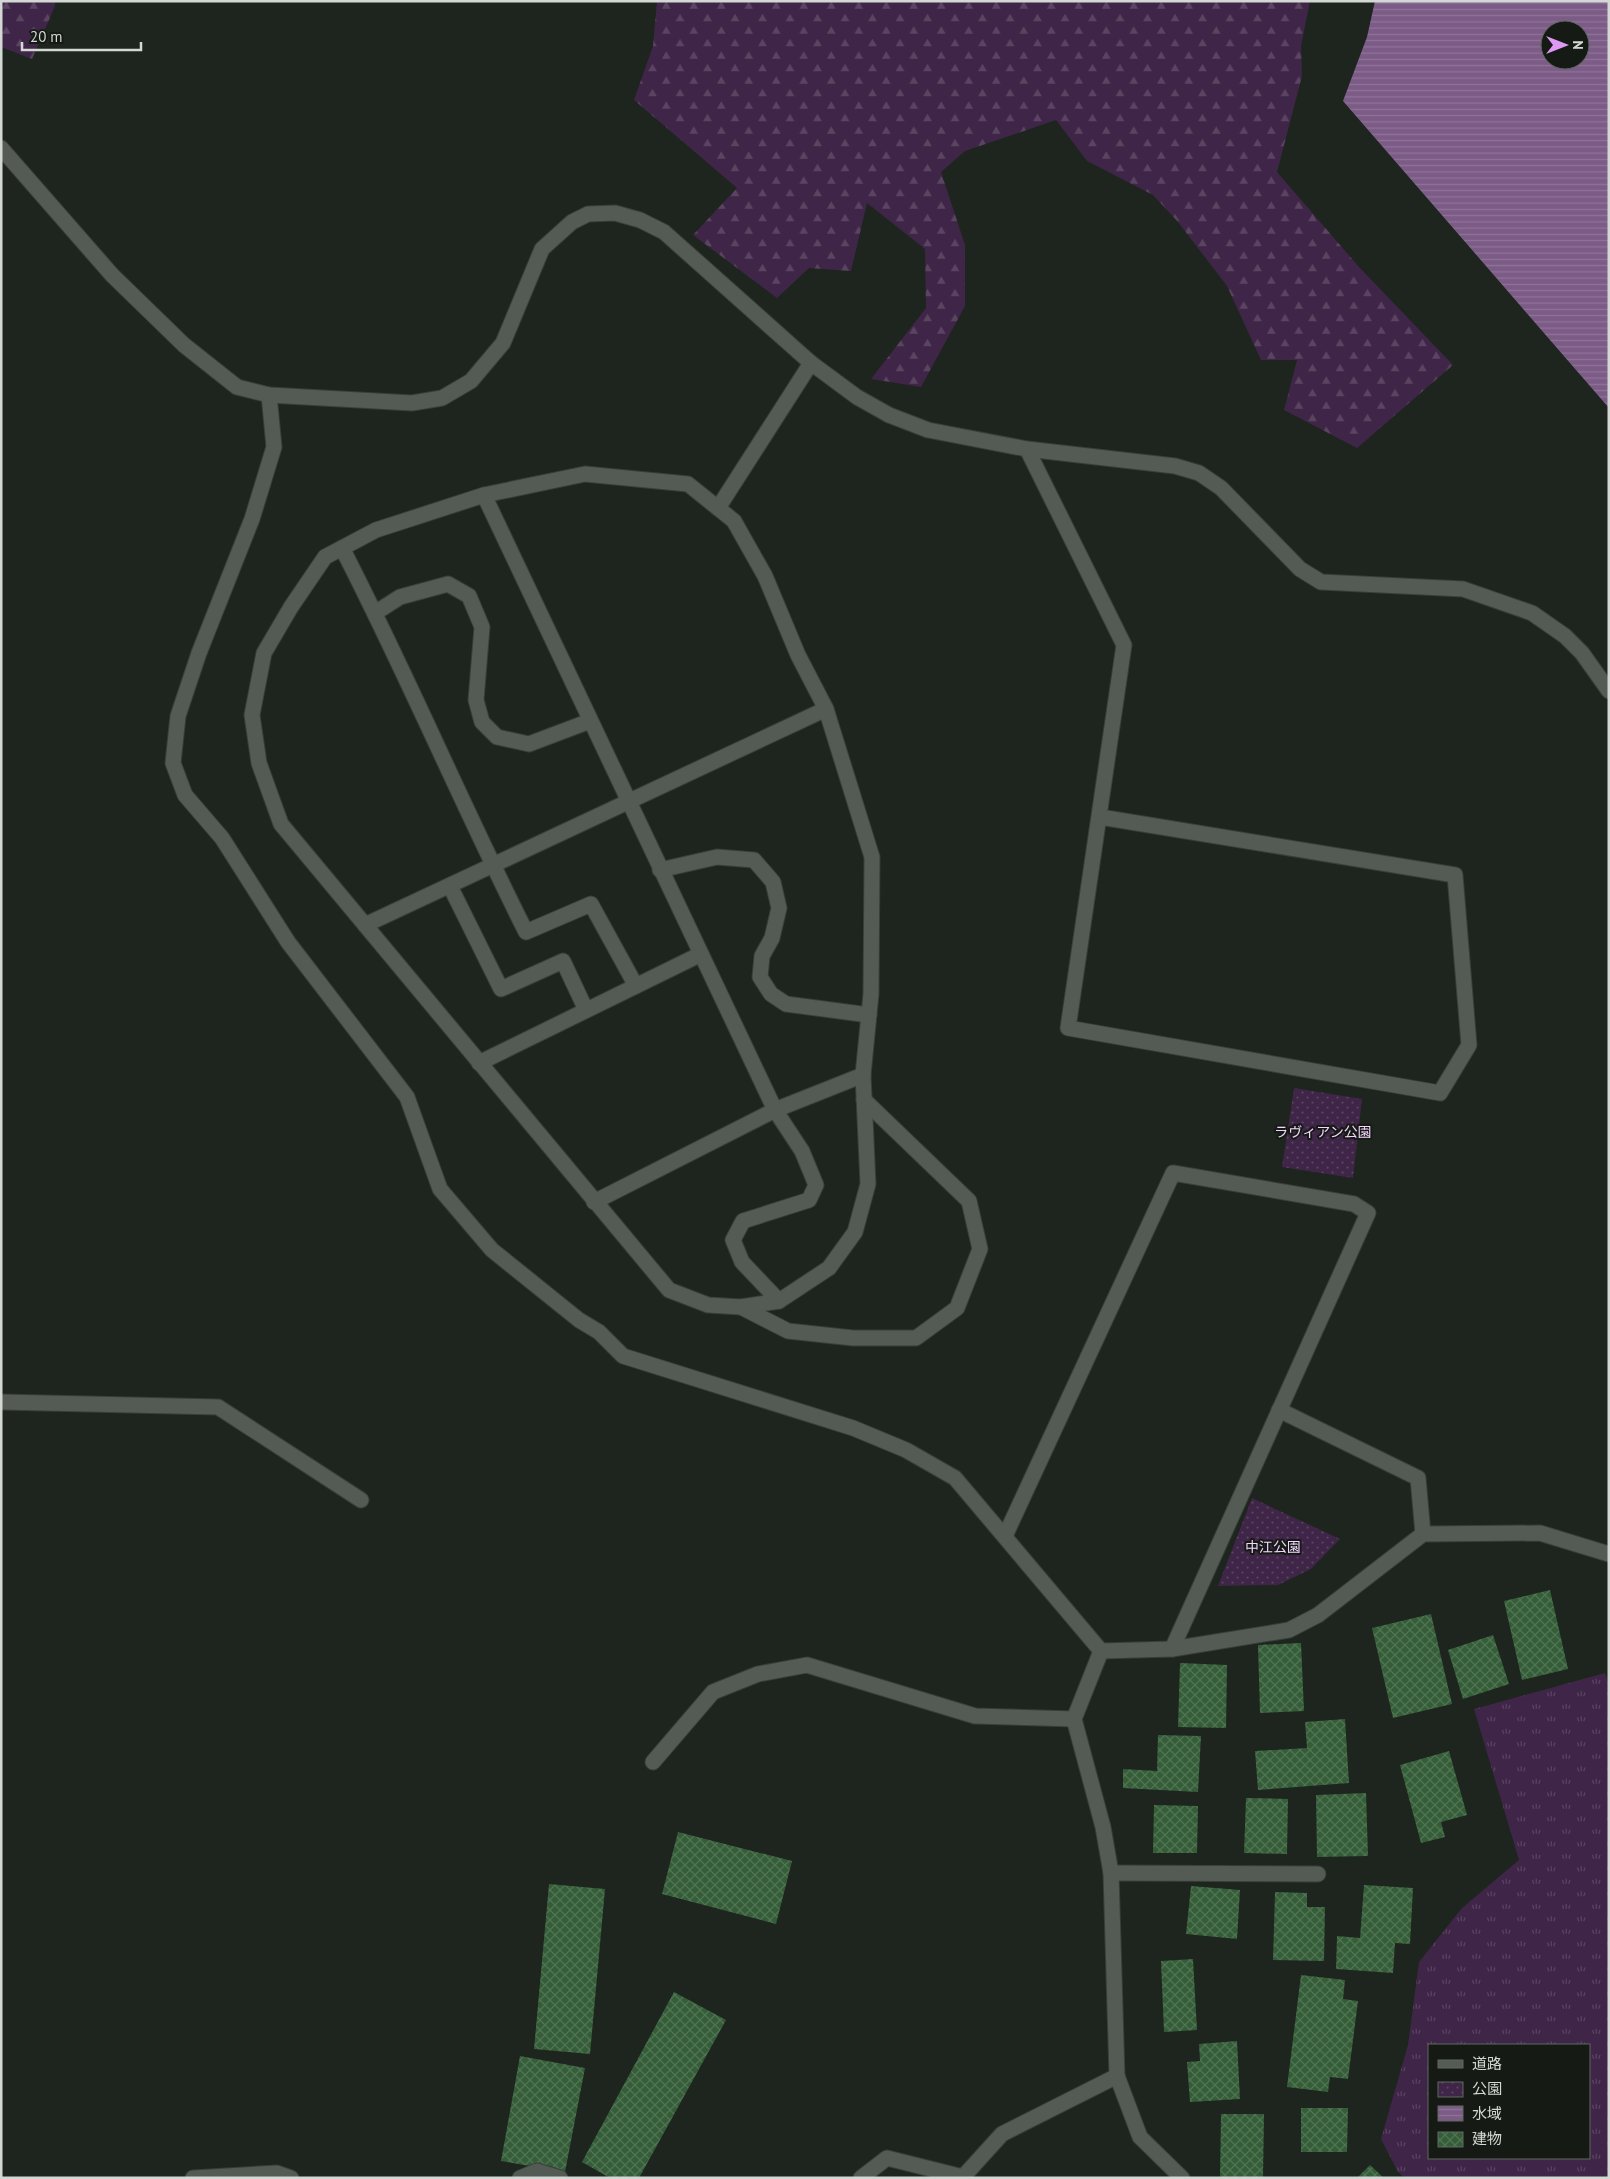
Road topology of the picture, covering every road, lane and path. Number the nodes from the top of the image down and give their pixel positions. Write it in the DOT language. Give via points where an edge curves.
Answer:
graph roads {
  1 [pos="1,148"];
  2 [pos="811,362"];
  3 [pos="270,395"];
  4 [pos="1027,449"];
  5 [pos="484,495"];
  6 [pos="718,508"];
  7 [pos="342,548"];
  8 [pos="375,612"];
  9 [pos="1609,691"];
  10 [pos="826,709"];
  11 [pos="590,721"];
  12 [pos="628,803"];
  13 [pos="1100,816"];
  14 [pos="493,866"];
  15 [pos="660,870"];
  16 [pos="450,886"];
  17 [pos="365,925"];
  18 [pos="701,954"];
  19 [pos="636,986"];
  20 [pos="586,1010"];
  21 [pos="869,1015"];
  22 [pos="479,1063"];
  23 [pos="863,1076"];
  24 [pos="864,1100"];
  25 [pos="775,1110"];
  26 [pos="594,1202"];
  27 [pos="779,1301"];
  28 [pos="741,1307"];
  29 [pos="1,1402"];
  30 [pos="1279,1410"];
  31 [pos="361,1500"];
  32 [pos="1423,1534"];
  33 [pos="1005,1536"];
  34 [pos="1609,1554"];
  35 [pos="1101,1650"];
  36 [pos="1172,1650"];
  37 [pos="1074,1719"];
  38 [pos="653,1762"];
  39 [pos="1111,1872"];
  40 [pos="1318,1874"];
  41 [pos="1117,2076"];
  42 [pos="193,2178"];
  43 [pos="291,2178"];
  44 [pos="520,2178"];
  45 [pos="560,2178"];
  46 [pos="861,2178"];
  47 [pos="1182,2178"];
  1 -- 3 [label="street" via="112,274 184,345 237,387"];
  2 -- 3 [label="street" via="664,232 640,220 616,214 588,214 572,222 542,249 503,344 471,381 442,398 412,404"];
  2 -- 4 [label="street" via="857,397 897,418 928,430"];
  2 -- 6 [label="street"];
  3 -- 33 [label="street" via="274,447 252,520 199,653 178,716 173,763 185,795 222,838 288,942 407,1097 440,1189 492,1250 579,1320 599,1332 623,1356 853,1428 906,1450 955,1478"];
  4 -- 9 [label="street" via="1175,466 1198,473 1222,488 1300,569 1321,582 1463,589 1532,612 1582,654"];
  4 -- 13 [label="street" via="1124,645"];
  5 -- 6 [label="street" via="585,474 688,484"];
  5 -- 7 [label="street" via="376,530"];
  5 -- 11 [label="street"];
  6 -- 10 [label="street" via="734,521 766,576 798,654"];
  7 -- 8 [label="street"];
  7 -- 17 [label="street" via="324,557 264,653 252,715 259,763 281,824"];
  8 -- 11 [label="street" via="400,597 448,584 469,596 482,626 476,700 482,722 497,737 529,744"];
  8 -- 14 [label="street"];
  10 -- 12 [label="street"];
  10 -- 21 [label="street" via="872,858"];
  11 -- 12 [label="street"];
  12 -- 14 [label="street"];
  12 -- 15 [label="street"];
  13 -- 13 [label="street" via="1068,1028 1440,1093 1469,1045 1455,875"];
  14 -- 16 [label="street"];
  14 -- 19 [label="street" via="526,932 590,904"];
  15 -- 18 [label="street"];
  15 -- 21 [label="street" via="717,858 754,860 773,882 779,908 772,938 762,956 760,977 771,994 786,1004"];
  16 -- 17 [label="street"];
  16 -- 20 [label="street" via="501,989 563,961"];
  17 -- 22 [label="street"];
  18 -- 19 [label="street"];
  18 -- 25 [label="street"];
  19 -- 20 [label="street"];
  20 -- 22 [label="street"];
  21 -- 23 [label="street"];
  22 -- 26 [label="street"];
  23 -- 24 [label="street"];
  23 -- 25 [label="street"];
  24 -- 27 [label="street" via="868,1184 855,1232 829,1268"];
  24 -- 28 [label="street" via="969,1201 980,1249 958,1308 916,1338 853,1338 788,1331"];
  25 -- 26 [label="street"];
  25 -- 27 [label="street" via="802,1151 816,1185 809,1200 742,1221 733,1240 742,1262"];
  26 -- 28 [label="street" via="669,1290 708,1305"];
  27 -- 28 [label="street"];
  29 -- 31 [label="street" via="218,1407"];
  30 -- 32 [label="street" via="1418,1478"];
  30 -- 33 [label="street" via="1368,1213 1354,1204 1173,1173"];
  30 -- 36 [label="street"];
  32 -- 34 [label="street" via="1540,1533"];
  32 -- 36 [label="street" via="1318,1615 1289,1630"];
  33 -- 35 [label="street"];
  35 -- 36 [label="street"];
  35 -- 37 [label="street"];
  37 -- 38 [label="street" via="975,1716 807,1665 758,1674 713,1692"];
  37 -- 39 [label="street" via="1103,1827"];
  39 -- 40 [label="street"];
  39 -- 41 [label="street"];
  41 -- 46 [label="street" via="1002,2134 963,2177 887,2158"];
  41 -- 47 [label="street" via="1140,2137"];
  42 -- 43 [label="street" via="277,2173"];
  44 -- 45 [label="street" via="537,2171"];
}
